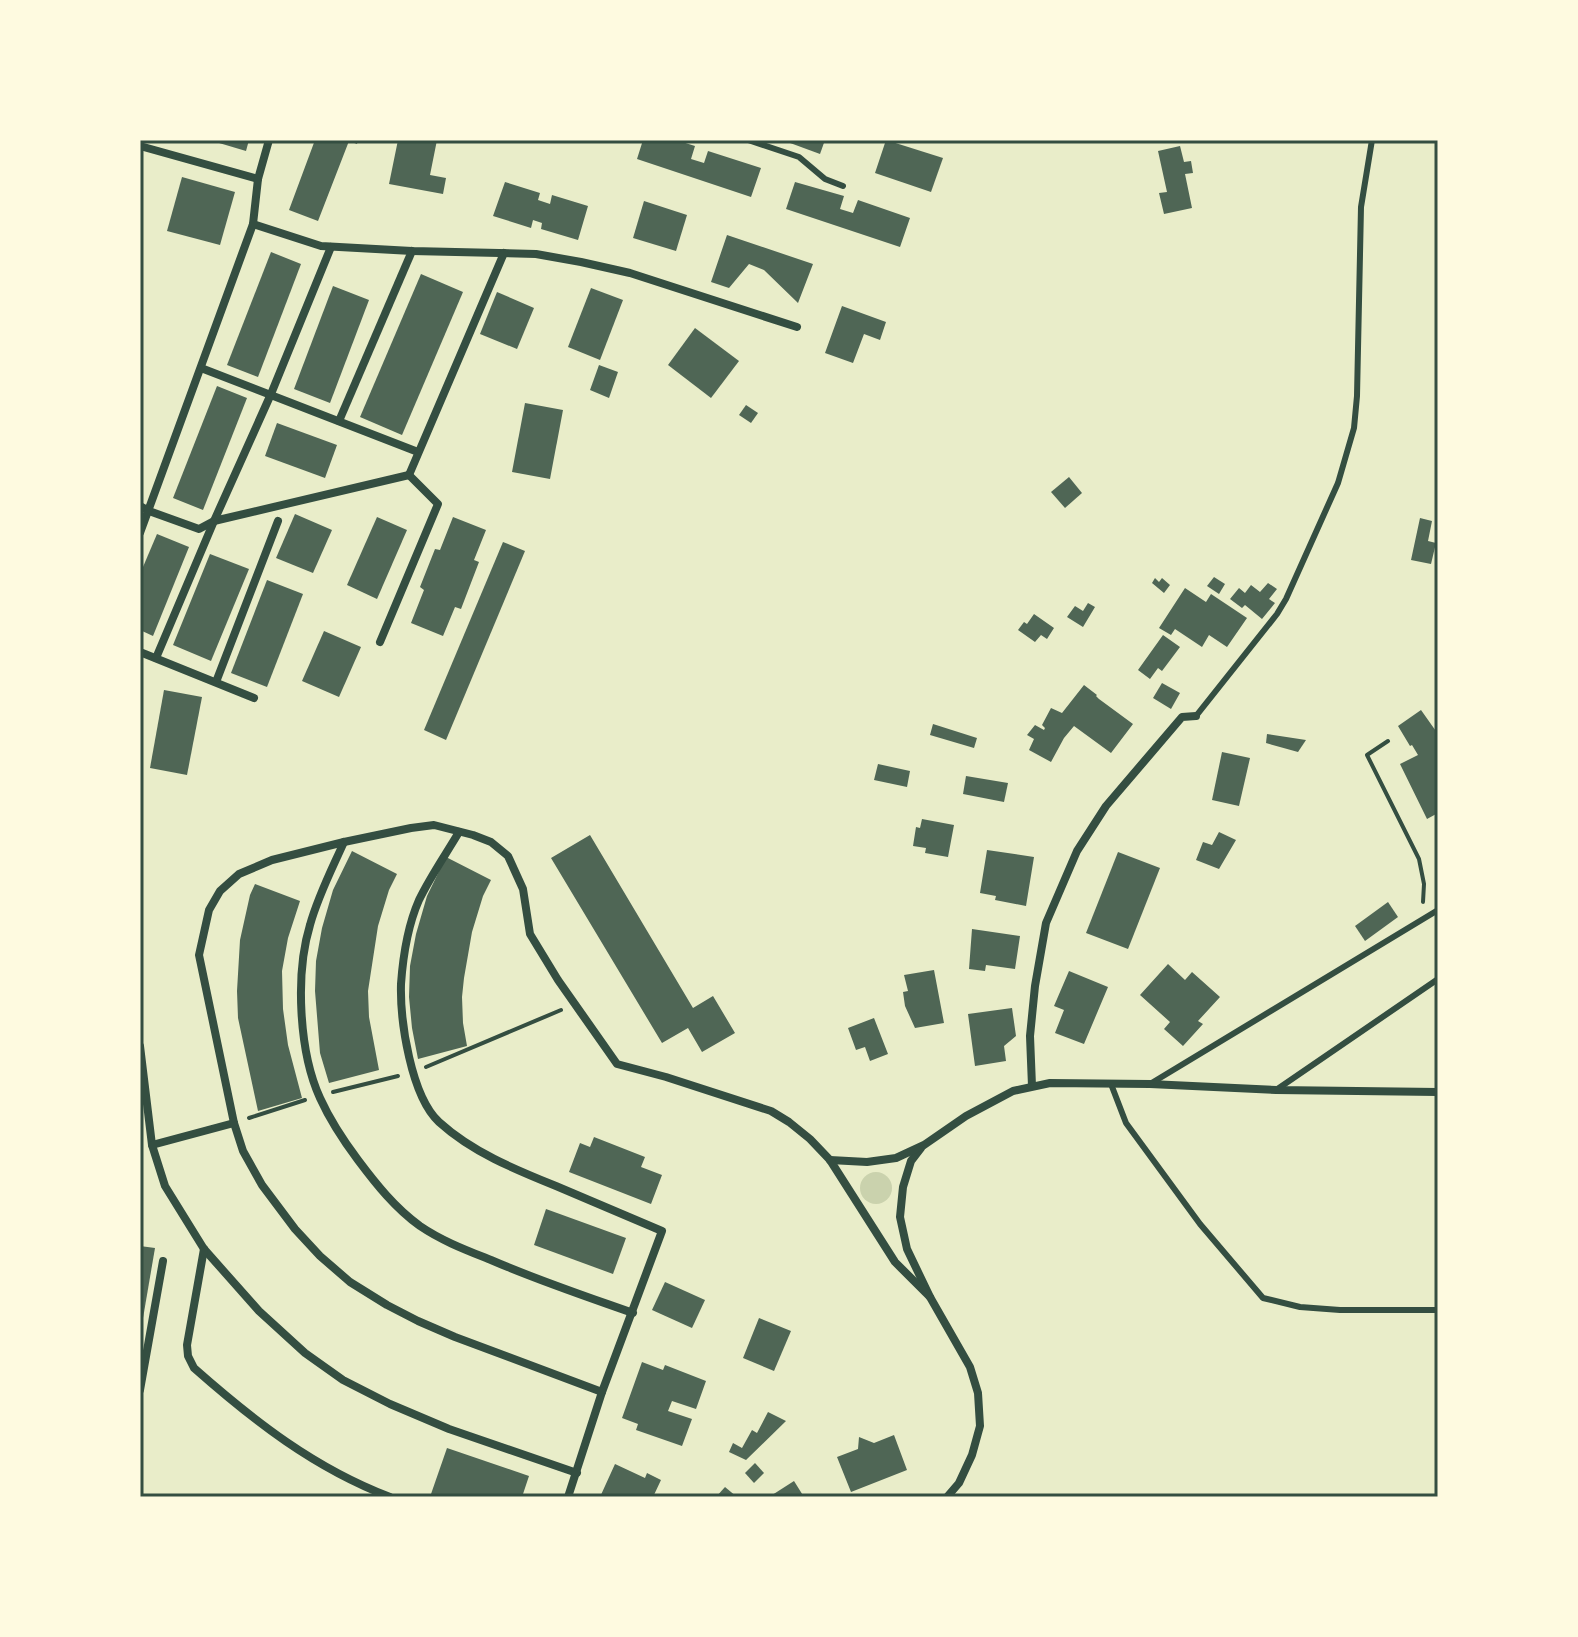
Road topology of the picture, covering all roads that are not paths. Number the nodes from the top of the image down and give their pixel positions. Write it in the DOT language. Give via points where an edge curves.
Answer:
graph roads {
  1 [pos="269,140"];
  2 [pos="748,140"];
  3 [pos="1372,140"];
  4 [pos="140,146"];
  5 [pos="258,179"];
  6 [pos="843,186"];
  7 [pos="253,224"];
  8 [pos="331,247"];
  9 [pos="412,251"];
  10 [pos="504,253"];
  11 [pos="797,327"];
  12 [pos="201,368"];
  13 [pos="271,394"];
  14 [pos="339,421"];
  15 [pos="418,452"];
  16 [pos="409,475"];
  17 [pos="140,506"];
  18 [pos="149,511"];
  19 [pos="214,521"];
  20 [pos="278,521"];
  21 [pos="140,533"];
  22 [pos="380,642"];
  23 [pos="140,652"];
  24 [pos="156,658"];
  25 [pos="216,682"];
  26 [pos="254,698"];
  27 [pos="1196,716"];
  28 [pos="459,832"];
  29 [pos="344,842"];
  30 [pos="1438,910"];
  31 [pos="1438,979"];
  32 [pos="140,1046"];
  33 [pos="1111,1084"];
  34 [pos="1150,1084"];
  35 [pos="1032,1086"];
  36 [pos="1276,1090"];
  37 [pos="1438,1092"];
  38 [pos="234,1123"];
  39 [pos="152,1145"];
  40 [pos="924,1145"];
  41 [pos="830,1160"];
  42 [pos="204,1249"];
  43 [pos="163,1261"];
  44 [pos="930,1297"];
  45 [pos="1438,1310"];
  46 [pos="633,1313"];
  47 [pos="140,1390"];
  48 [pos="602,1392"];
  49 [pos="577,1473"];
  50 [pos="390,1497"];
  51 [pos="568,1497"];
  52 [pos="947,1497"];
  1 -- 5 [label="street"];
  2 -- 6 [label="lane" via="799,157 825,179"];
  3 -- 27 [label="lane" via="1361,207 1354,428 1338,483 1277,614"];
  4 -- 5 [label="street"];
  5 -- 7 [label="street"];
  7 -- 8 [label="street"];
  7 -- 12 [label="street"];
  8 -- 9 [label="street"];
  8 -- 13 [label="street"];
  9 -- 10 [label="street"];
  9 -- 14 [label="street"];
  10 -- 11 [label="street" via="536,254 630,273"];
  10 -- 15 [label="street"];
  12 -- 13 [label="street"];
  12 -- 18 [label="street"];
  13 -- 14 [label="street"];
  13 -- 19 [label="street"];
  14 -- 15 [label="street"];
  15 -- 16 [label="street"];
  16 -- 19 [label="street"];
  16 -- 22 [label="street" via="438,504"];
  17 -- 18 [label="street"];
  18 -- 19 [label="street" via="199,529"];
  18 -- 21 [label="street"];
  19 -- 24 [label="street"];
  20 -- 25 [label="street"];
  23 -- 24 [label="street"];
  24 -- 25 [label="street"];
  25 -- 26 [label="street"];
  27 -- 35 [label="street" via="1182,717 1120,788 1077,851 1046,923 1030,1036"];
  28 -- 29 [label="street" via="434,825"];
  28 -- 41 [label="street" via="491,842 508,856 523,889 530,934 617,1064 771,1111"];
  28 -- 46 [label="street" via="419,901 406,943 401,985 405,1027 422,1101 465,1142 501,1163 662,1231"];
  29 -- 38 [label="street" via="239,874 209,910 199,955"];
  29 -- 46 [label="street" via="309,928 301,990 305,1045 331,1120 382,1192 419,1225 514,1270"];
  30 -- 34 [label="lane"];
  31 -- 36 [label="lane"];
  32 -- 39 [label="street"];
  33 -- 34 [label="street"];
  33 -- 35 [label="street"];
  33 -- 45 [label="lane" via="1126,1123 1263,1298 1340,1310"];
  34 -- 36 [label="street"];
  35 -- 40 [label="street" via="966,1116"];
  36 -- 37 [label="street"];
  38 -- 39 [label="street"];
  38 -- 48 [label="street" via="262,1185 295,1229 350,1282 418,1321"];
  39 -- 42 [label="street" via="165,1186"];
  40 -- 41 [label="street" via="896,1158"];
  40 -- 44 [label="street" via="911,1161 900,1217 907,1249"];
  41 -- 44 [label="street" via="895,1262"];
  42 -- 49 [label="street" via="259,1311 343,1380 449,1429"];
  42 -- 50 [label="street" via="187,1345 194,1368 264,1428 320,1465"];
  43 -- 47 [label="street"];
  44 -- 52 [label="street" via="970,1367 978,1393 980,1426 972,1455"];
  46 -- 48 [label="street"];
  48 -- 49 [label="street"];
  49 -- 51 [label="street"];
}
